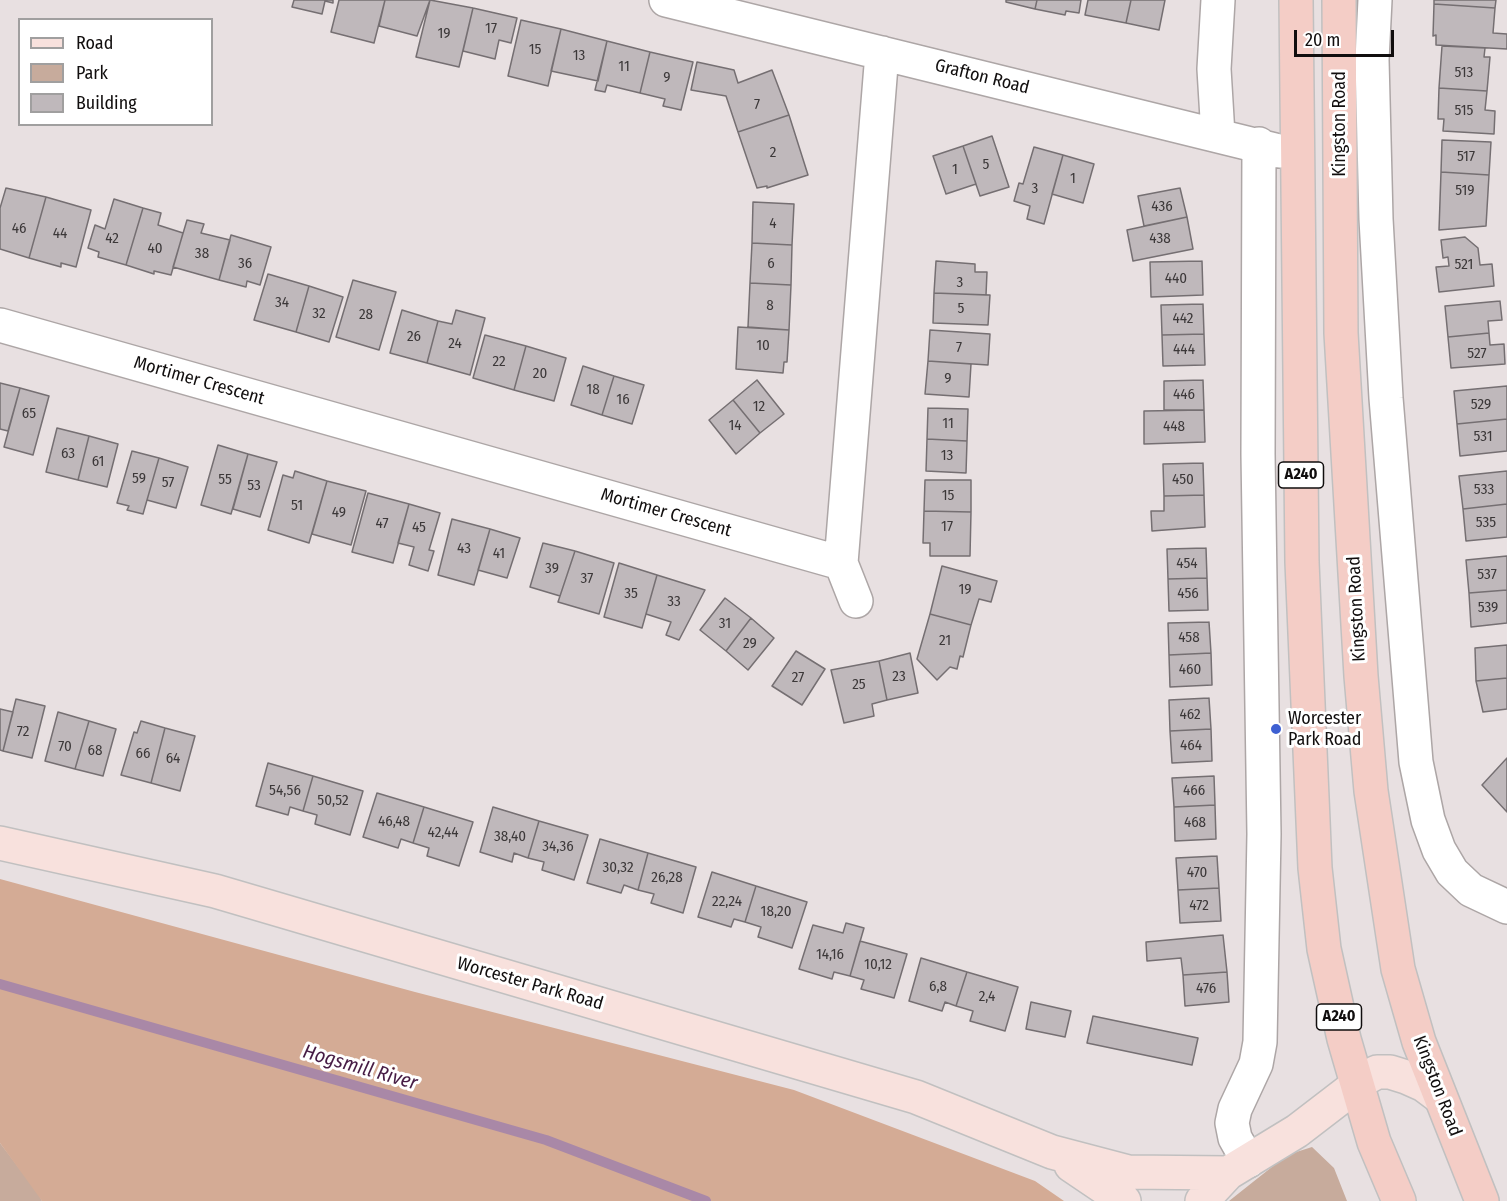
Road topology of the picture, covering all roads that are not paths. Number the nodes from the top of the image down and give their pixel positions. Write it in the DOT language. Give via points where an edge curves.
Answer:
graph roads {
  1 [pos="666,0"];
  2 [pos="1218,0"];
  3 [pos="1296,0"];
  4 [pos="1339,0"];
  5 [pos="1375,0"];
  6 [pos="882,53"];
  7 [pos="1218,135"];
  8 [pos="1259,144"];
  9 [pos="1296,157"];
  10 [pos="0,325"];
  11 [pos="841,563"];
  12 [pos="856,601"];
  13 [pos="0,843"];
  14 [pos="1507,907"];
  15 [pos="1357,1084"];
  16 [pos="1440,1097"];
  17 [pos="1456,1138"];
  18 [pos="1052,1152"];
  19 [pos="1238,1167"];
  20 [pos="1124,1201"];
  21 [pos="1202,1201"];
  22 [pos="1399,1201"];
  23 [pos="1467,1201"];
  24 [pos="1482,1201"];
  1 -- 6 [label="street, Grafton Road"];
  2 -- 7 [label="street" via="1214,69"];
  3 -- 9 [label="highway, A240"];
  4 -- 16 [label="highway, Kingston Road / A240" via="1341,333 1371,791 1398,969"];
  5 -- 14 [label="street" via="1372,60 1376,219 1386,398 1416,762 1428,820 1452,872 1471,891"];
  6 -- 7 [label="street, Grafton Road"];
  6 -- 11 [label="street"];
  7 -- 8 [label="street, Grafton Road"];
  8 -- 9 [label="street, Grafton Road"];
  8 -- 19 [label="street" via="1258,454 1264,834 1260,1042 1256,1064 1232,1124"];
  9 -- 15 [label="highway, A240" via="1302,562 1314,868 1324,949"];
  10 -- 11 [label="street, Mortimer Crescent"];
  11 -- 12 [label="street"];
  13 -- 18 [label="main road, Worcester Park Road" via="215,891 893,1090"];
  15 -- 16 [label="main road" via="1377,1072 1390,1072 1424,1085"];
  15 -- 19 [label="main road" via="1297,1131"];
  15 -- 22 [label="highway, A240" via="1374,1142"];
  16 -- 17 [label="highway, Kingston Road / A240"];
  17 -- 23 [label="main road"];
  17 -- 24 [label="highway, Kingston Road / A240"];
  18 -- 19 [label="main road" via="1128,1172"];
  18 -- 20 [label="main road"];
  19 -- 21 [label="main road" via="1207,1192"];
}
